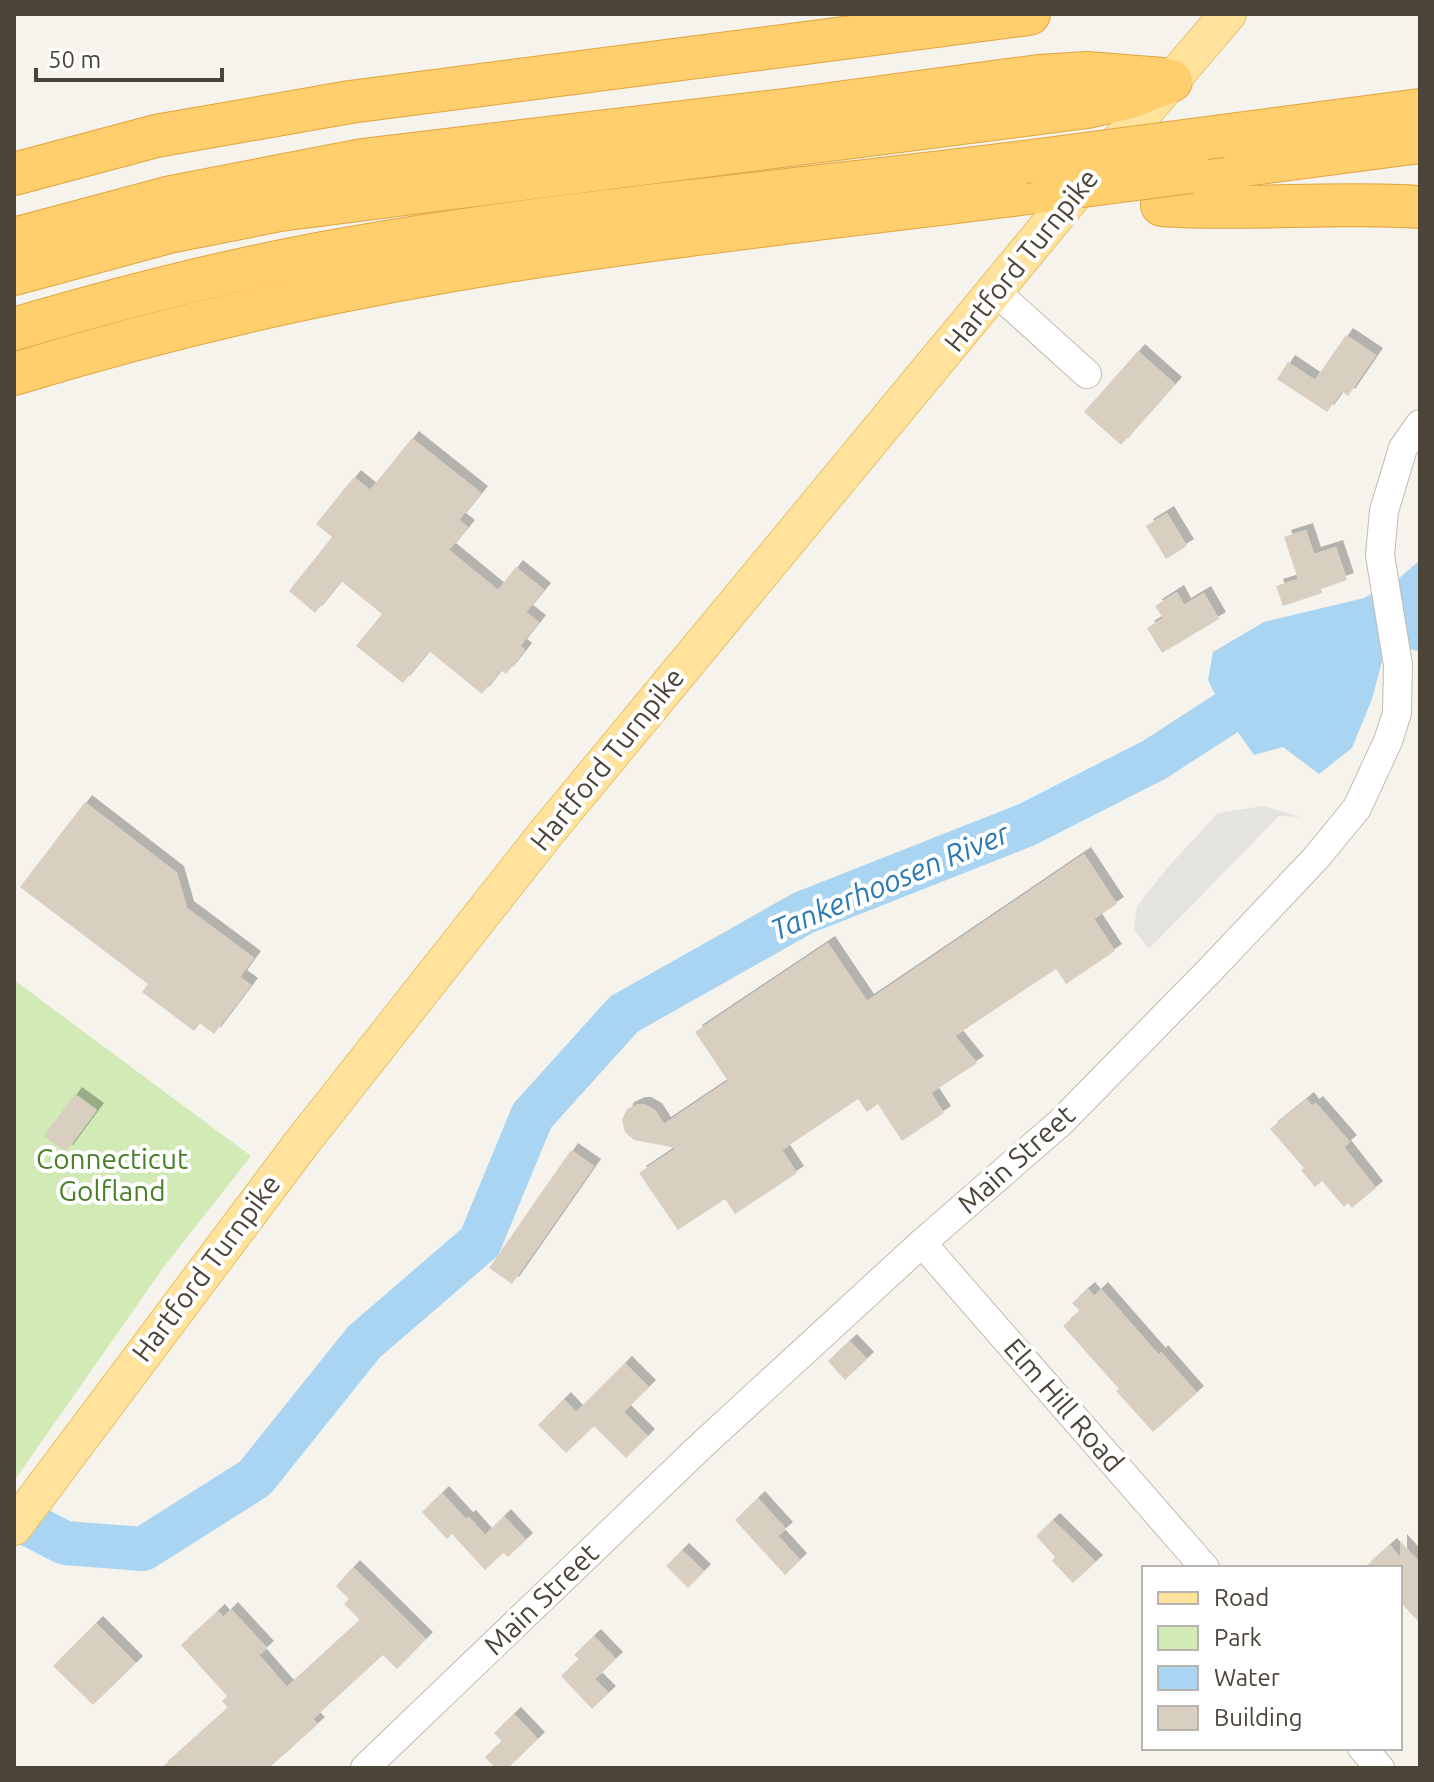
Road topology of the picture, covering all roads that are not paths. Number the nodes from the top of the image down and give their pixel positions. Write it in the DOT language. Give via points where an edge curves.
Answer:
graph roads {
  1 [pos="1029,14"];
  2 [pos="1228,14"];
  3 [pos="1171,81"];
  4 [pos="1420,110"];
  5 [pos="1420,142"];
  6 [pos="14,174"];
  7 [pos="1038,176"];
  8 [pos="1420,207"];
  9 [pos="14,239"];
  10 [pos="14,274"];
  11 [pos="995,291"];
  12 [pos="14,329"];
  13 [pos="14,374"];
  14 [pos="1087,374"];
  15 [pos="1420,424"];
  16 [pos="922,1243"];
  17 [pos="23,1515"];
  18 [pos="1203,1566"];
  19 [pos="1364,1750"];
  20 [pos="365,1768"];
  21 [pos="1380,1768"];
  1 -- 6 [label="highway" via="303,109 156,136"];
  2 -- 3 [label="main road, Hartford Turnpike"];
  3 -- 9 [label="highway" via="1099,73 1039,76 376,158 171,197"];
  3 -- 10 [label="highway" via="1087,107 280,210 169,232"];
  3 -- 11 [label="main road, Hartford Turnpike"];
  4 -- 7 [label="highway, bridge" via="1222,136"];
  5 -- 7 [label="highway, bridge" via="1191,172"];
  7 -- 8 [label="highway, bridge" via="1162,205 1210,209"];
  7 -- 12 [label="highway" via="530,222 375,245 195,280"];
  7 -- 13 [label="highway" via="994,197 438,272 202,322"];
  11 -- 14 [label="street"];
  11 -- 17 [label="main road, Hartford Turnpike" via="547,832 291,1157"];
  15 -- 16 [label="street, Main Street" via="1403,448 1384,511 1380,555 1398,665 1397,713 1357,808 1316,858 1061,1122"];
  16 -- 18 [label="street, Elm Hill Road"];
  16 -- 20 [label="street, Main Street"];
  19 -- 21 [label="street"];
}
